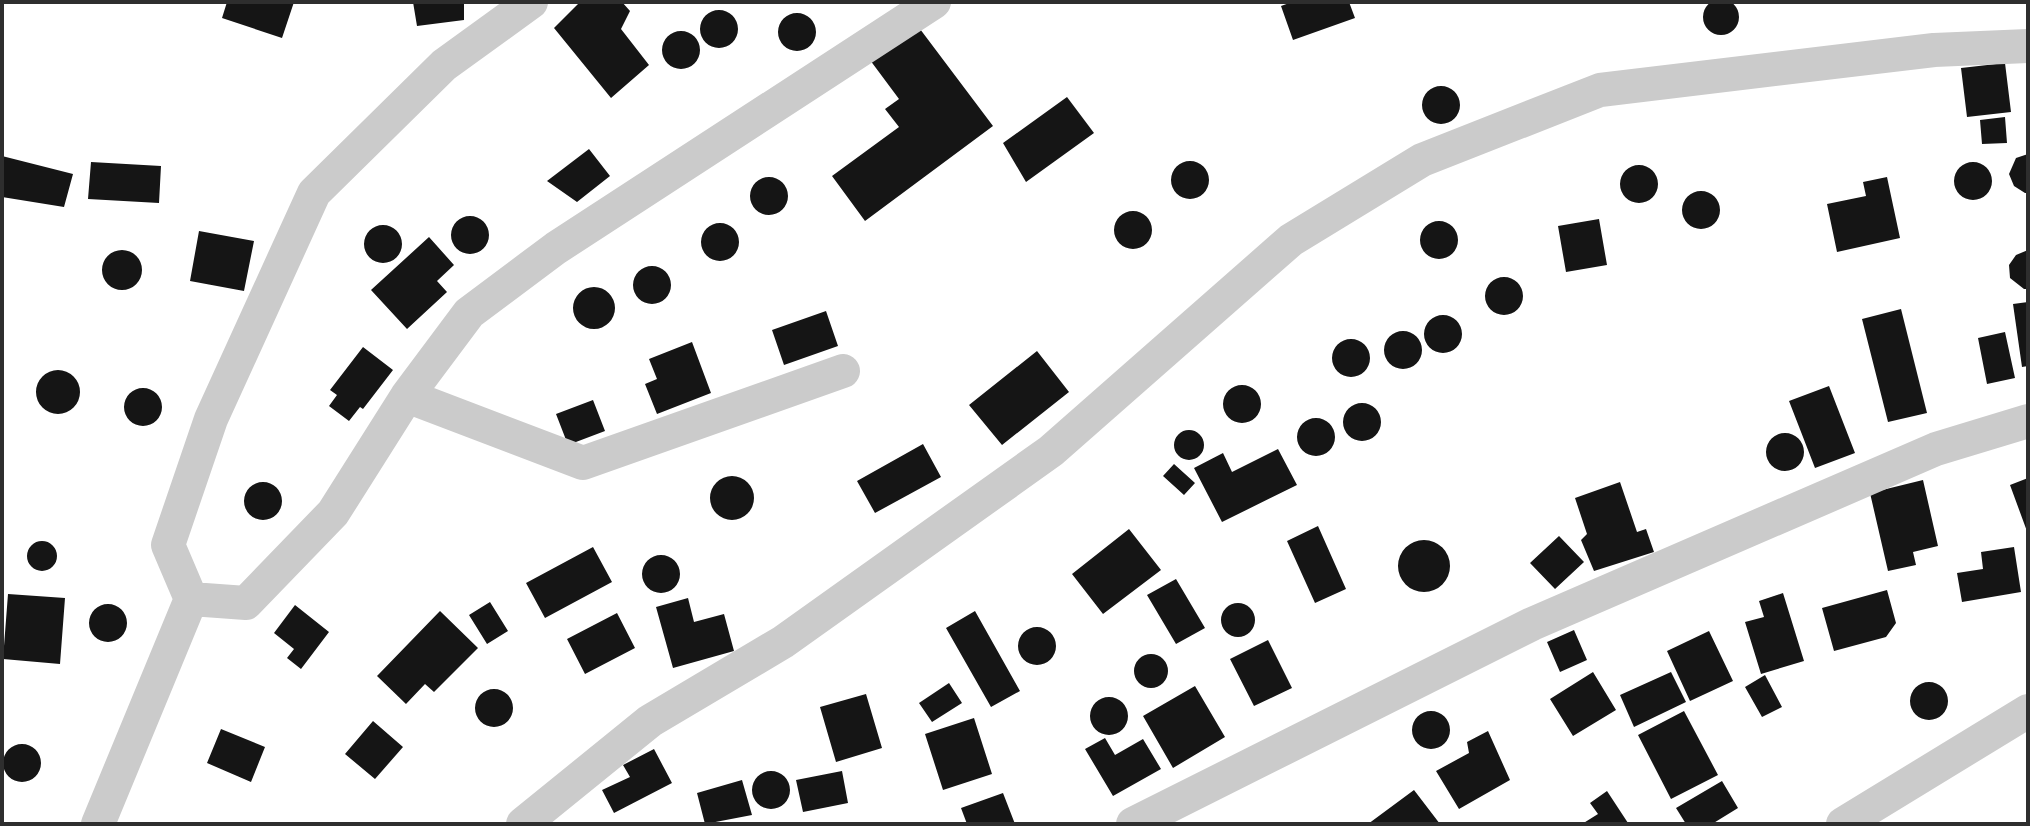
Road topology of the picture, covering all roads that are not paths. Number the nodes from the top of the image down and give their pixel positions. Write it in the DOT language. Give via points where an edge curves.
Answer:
graph roads {
  1 [pos="531,2"];
  2 [pos="934,2"];
  3 [pos="2028,46"];
  4 [pos="843,371"];
  5 [pos="407,396"];
  6 [pos="2028,421"];
  7 [pos="191,599"];
  8 [pos="2028,711"];
  9 [pos="98,824"];
  10 [pos="523,824"];
  11 [pos="1133,824"];
  12 [pos="1843,824"];
  1 -- 7 [label="street" via="444,65 314,193 211,419 168,545"];
  2 -- 5 [label="street" via="556,248 469,313"];
  3 -- 10 [label="street" via="1934,50 1600,90 1422,160 1291,240 1051,451 783,642 650,721"];
  4 -- 5 [label="street" via="583,463"];
  5 -- 7 [label="street" via="333,513 246,603"];
  6 -- 11 [label="street" via="1936,449 1532,624"];
  7 -- 9 [label="street"];
  8 -- 12 [label="street"];
}
